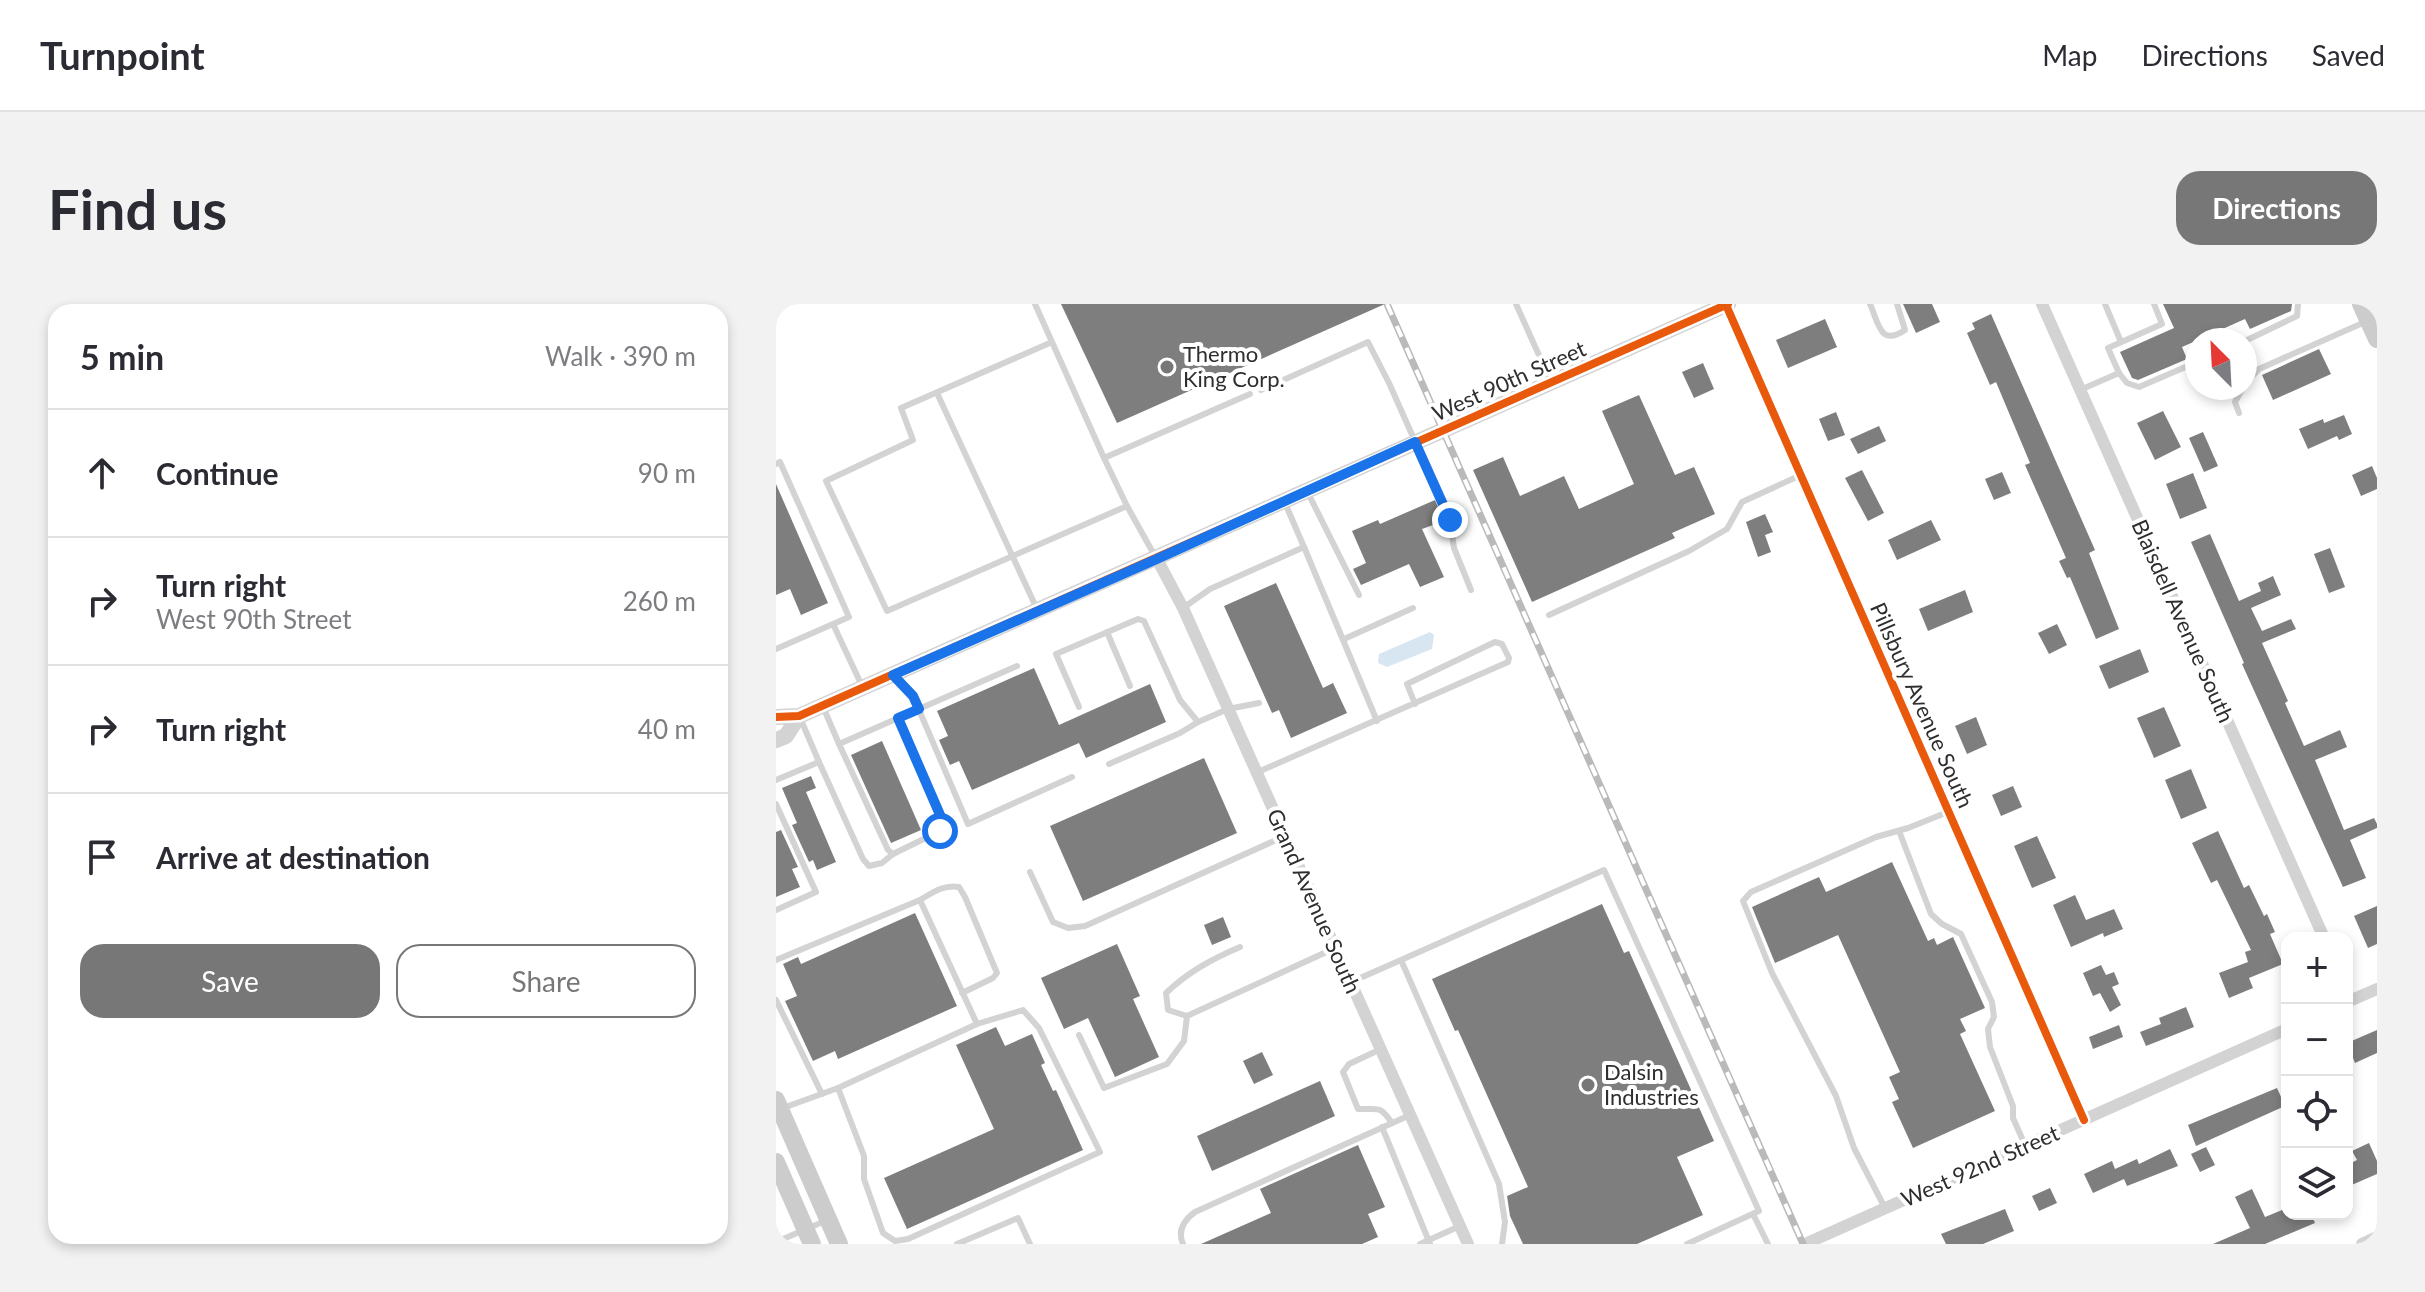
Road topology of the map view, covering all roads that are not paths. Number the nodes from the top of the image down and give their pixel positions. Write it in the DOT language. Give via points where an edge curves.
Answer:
graph roads {
  1 [pos="1035,304"];
  2 [pos="1516,304"];
  3 [pos="1727,304"];
  4 [pos="1870,304"];
  5 [pos="1897,304"];
  6 [pos="2042,304"];
  7 [pos="2105,304"];
  8 [pos="2154,304"];
  9 [pos="2298,304"];
  10 [pos="2364,312"];
  11 [pos="2257,335"];
  12 [pos="2377,339"];
  13 [pos="1052,342"];
  14 [pos="2121,342"];
  15 [pos="2185,367"];
  16 [pos="2257,371"];
  17 [pos="2119,373"];
  18 [pos="1551,382"];
  19 [pos="1261,390"];
  20 [pos="2080,390"];
  21 [pos="937,393"];
  22 [pos="1250,394"];
  23 [pos="2236,400"];
  24 [pos="2239,413"];
  25 [pos="1415,442"];
  26 [pos="1104,458"];
  27 [pos="776,464"];
  28 [pos="1801,475"];
  29 [pos="1307,491"];
  30 [pos="1284,502"];
  31 [pos="1127,506"];
  32 [pos="1304,547"];
  33 [pos="1014,557"];
  34 [pos="1157,559"];
  35 [pos="1471,590"];
  36 [pos="1359,595"];
  37 [pos="1183,608"];
  38 [pos="1413,608"];
  39 [pos="1038,610"];
  40 [pos="1549,615"];
  41 [pos="833,624"];
  42 [pos="1107,632"];
  43 [pos="1344,639"];
  44 [pos="776,649"];
  45 [pos="1017,666"];
  46 [pos="893,675"];
  47 [pos="1130,686"];
  48 [pos="863,688"];
  49 [pos="1259,703"];
  50 [pos="1415,704"];
  51 [pos="822,706"];
  52 [pos="1079,707"];
  53 [pos="919,709"];
  54 [pos="1228,709"];
  55 [pos="799,716"];
  56 [pos="776,717"];
  57 [pos="898,718"];
  58 [pos="1377,721"];
  59 [pos="1198,722"];
  60 [pos="776,740"];
  61 [pos="839,744"];
  62 [pos="819,762"];
  63 [pos="1109,764"];
  64 [pos="1257,772"];
  65 [pos="1072,777"];
  66 [pos="776,780"];
  67 [pos="776,804"];
  68 [pos="1949,812"];
  69 [pos="780,821"];
  70 [pos="1899,831"];
  71 [pos="1285,836"];
  72 [pos="893,854"];
  73 [pos="1030,872"];
  74 [pos="920,900"];
  75 [pos="776,910"];
  76 [pos="2321,932"];
  77 [pos="1240,947"];
  78 [pos="1335,948"];
  79 [pos="776,960"];
  80 [pos="1401,960"];
  81 [pos="1351,982"];
  82 [pos="2377,989"];
  83 [pos="962,993"];
  84 [pos="2353,996"];
  85 [pos="776,1000"];
  86 [pos="1187,1016"];
  87 [pos="977,1024"];
  88 [pos="2281,1032"];
  89 [pos="1079,1035"];
  90 [pos="1381,1049"];
  91 [pos="838,1088"];
  92 [pos="822,1094"];
  93 [pos="777,1107"];
  94 [pos="1410,1115"];
  95 [pos="2084,1120"];
  96 [pos="1392,1123"];
  97 [pos="1382,1127"];
  98 [pos="2026,1146"];
  99 [pos="776,1162"];
  100 [pos="1885,1208"];
  101 [pos="1753,1214"];
  102 [pos="828,1220"];
  103 [pos="1460,1226"];
  104 [pos="808,1237"];
  105 [pos="2377,1237"];
  106 [pos="1833,1238"];
  107 [pos="776,1242"];
  108 [pos="1429,1242"];
  109 [pos="839,1244"];
  110 [pos="957,1244"];
  111 [pos="1030,1244"];
  112 [pos="1183,1244"];
  113 [pos="1420,1244"];
  114 [pos="1468,1244"];
  115 [pos="1502,1244"];
  116 [pos="1687,1244"];
  117 [pos="1768,1244"];
  118 [pos="1805,1244"];
  119 [pos="2362,1244"];
  1 -- 13 [label="lane"];
  2 -- 18 [label="lane"];
  3 -- 18 [label="street, West 90th Street"];
  3 -- 28 [label="street, Pillsbury Avenue South"];
  4 -- 5 [label="lane" via="1887,337 1905,330"];
  6 -- 20 [label="street, Blaisdell Avenue South"];
  7 -- 14 [label="lane"];
  8 -- 14 [label="lane" via="2162,324"];
  9 -- 11 [label="lane" via="2297,316"];
  10 -- 12 [label="main road"];
  10 -- 16 [label="lane"];
  13 -- 21 [label="lane"];
  13 -- 26 [label="lane"];
  14 -- 17 [label="lane" via="2108,348"];
  15 -- 17 [label="lane" via="2139,387"];
  17 -- 20 [label="lane"];
  18 -- 25 [label="street, West 90th Street"];
  19 -- 25 [label="lane" via="1368,342"];
  20 -- 76 [label="street, Blaisdell Avenue South"];
  21 -- 33 [label="lane"];
  21 -- 33 [label="lane" via="901,408 913,440 826,481 887,611"];
  22 -- 26 [label="lane"];
  23 -- 24 [label="lane"];
  25 -- 29 [label="street, West 90th Street"];
  25 -- 35 [label="lane" via="1450,520 1454,548"];
  26 -- 31 [label="lane"];
  27 -- 41 [label="lane" via="780,462 849,617"];
  28 -- 40 [label="lane" via="1742,502 1727,529 1689,551"];
  28 -- 68 [label="street, Pillsbury Avenue South"];
  29 -- 30 [label="street, West 90th Street"];
  29 -- 36 [label="lane"];
  30 -- 32 [label="lane"];
  30 -- 34 [label="street, West 90th Street"];
  31 -- 33 [label="lane"];
  31 -- 34 [label="lane"];
  32 -- 37 [label="lane" via="1210,589"];
  32 -- 43 [label="lane"];
  33 -- 39 [label="lane"];
  34 -- 37 [label="street, Grand Avenue South"];
  34 -- 39 [label="street, West 90th Street"];
  37 -- 54 [label="street, Grand Avenue South"];
  38 -- 43 [label="lane"];
  39 -- 46 [label="street, West 90th Street"];
  41 -- 44 [label="lane"];
  41 -- 48 [label="lane"];
  42 -- 47 [label="lane"];
  42 -- 52 [label="lane" via="1056,654"];
  42 -- 59 [label="lane" via="1144,621 1180,700"];
  43 -- 58 [label="lane"];
  45 -- 53 [label="lane"];
  46 -- 48 [label="street, West 90th Street"];
  46 -- 53 [label="lane"];
  48 -- 51 [label="street, West 90th Street"];
  49 -- 54 [label="lane"];
  50 -- 50 [label="lane" via="1407,684 1495,642 1502,644 1508,662"];
  50 -- 58 [label="lane"];
  51 -- 55 [label="street, West 90th Street"];
  51 -- 61 [label="lane"];
  53 -- 57 [label="lane"];
  53 -- 65 [label="lane" via="968,824"];
  54 -- 59 [label="lane"];
  54 -- 64 [label="street, Grand Avenue South"];
  55 -- 56 [label="street, West 90th Street"];
  55 -- 60 [label="street, West 90th Street" via="786,736"];
  55 -- 62 [label="lane"];
  57 -- 61 [label="lane"];
  57 -- 72 [label="lane" via="944,824 940,831"];
  58 -- 64 [label="lane"];
  59 -- 63 [label="lane"];
  61 -- 72 [label="lane"];
  62 -- 66 [label="lane"];
  62 -- 72 [label="lane" via="863,859 875,866"];
  64 -- 71 [label="street, Grand Avenue South"];
  67 -- 69 [label="lane"];
  68 -- 70 [label="lane"];
  68 -- 95 [label="street, Pillsbury Avenue South"];
  69 -- 75 [label="lane" via="816,892"];
  70 -- 98 [label="lane" via="1931,914 1961,934 1992,1002 1990,1047"];
  70 -- 100 [label="lane" via="1751,892 1743,901"];
  71 -- 73 [label="lane" via="1085,926 1068,928 1053,922"];
  71 -- 78 [label="street, Grand Avenue South"];
  74 -- 79 [label="lane"];
  74 -- 83 [label="lane"];
  74 -- 83 [label="lane" via="941,888 959,887 971,911 997,973"];
  77 -- 86 [label="lane" via="1211,960 1166,993 1168,1010"];
  78 -- 81 [label="street, Grand Avenue South"];
  78 -- 86 [label="lane"];
  80 -- 81 [label="lane"];
  80 -- 101 [label="lane" via="1604,870 1759,1211"];
  80 -- 115 [label="lane" via="1499,1184 1505,1222"];
  81 -- 90 [label="street, Grand Avenue South"];
  82 -- 84 [label="street"];
  83 -- 87 [label="lane"];
  85 -- 92 [label="lane"];
  86 -- 89 [label="lane" via="1184,1041 1167,1064 1104,1088"];
  87 -- 91 [label="lane"];
  87 -- 91 [label="lane" via="1023,1010 1039,1028 1100,1152 895,1241 883,1233 864,1179 864,1156"];
  88 -- 95 [label="street, West 92nd Street"];
  90 -- 94 [label="street, Grand Avenue South"];
  90 -- 96 [label="lane" via="1343,1072 1358,1109 1384,1111"];
  91 -- 92 [label="lane"];
  92 -- 93 [label="lane"];
  93 -- 102 [label="main road"];
  94 -- 96 [label="lane"];
  94 -- 103 [label="street, Grand Avenue South"];
  95 -- 98 [label="street, West 92nd Street"];
  96 -- 97 [label="lane"];
  97 -- 108 [label="lane"];
  97 -- 112 [label="lane" via="1195,1212 1180,1229"];
  98 -- 100 [label="street, West 92nd Street"];
  99 -- 104 [label="main road"];
  100 -- 106 [label="street, West 92nd Street"];
  101 -- 116 [label="lane"];
  101 -- 117 [label="lane"];
  102 -- 104 [label="lane"];
  102 -- 109 [label="main road"];
  103 -- 108 [label="lane"];
  103 -- 114 [label="street, Grand Avenue South"];
  104 -- 107 [label="lane"];
  105 -- 119 [label="street"];
  106 -- 118 [label="street, West 92nd Street"];
  108 -- 113 [label="lane"];
  110 -- 111 [label="lane" via="1018,1218"];
}
